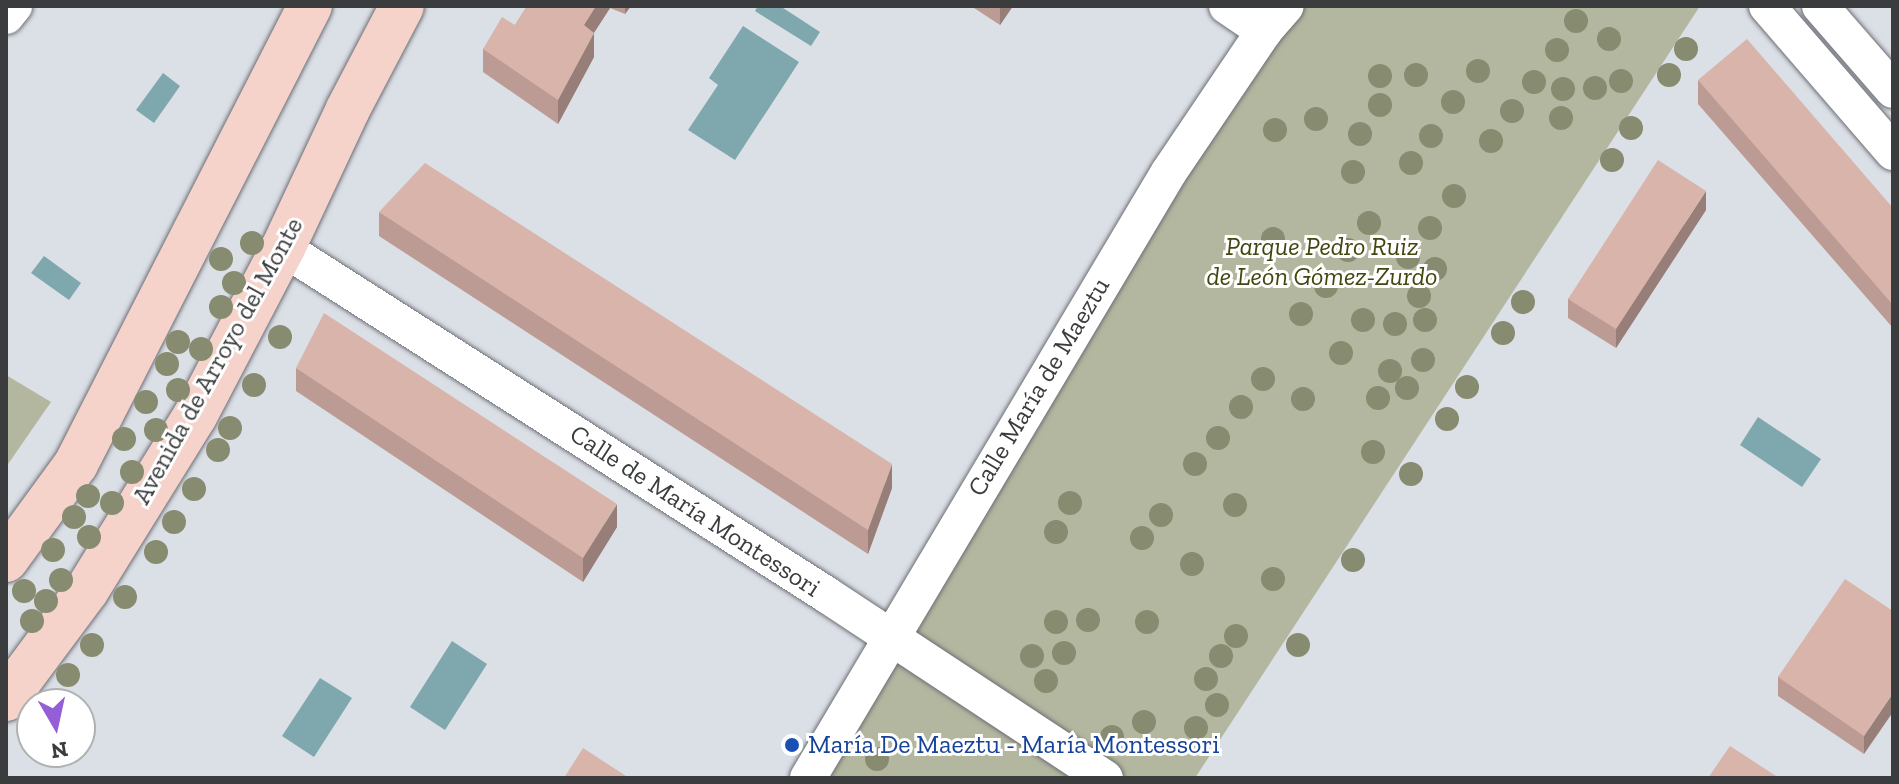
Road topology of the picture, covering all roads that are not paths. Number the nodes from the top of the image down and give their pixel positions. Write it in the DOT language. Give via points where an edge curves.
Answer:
graph roads {
  1 [pos="14,6"];
  2 [pos="310,6"];
  3 [pos="402,6"];
  4 [pos="1227,6"];
  5 [pos="1767,6"];
  6 [pos="1820,6"];
  7 [pos="6,16"];
  8 [pos="1275,18"];
  9 [pos="1893,90"];
  10 [pos="1893,152"];
  11 [pos="283,248"];
  12 [pos="6,560"];
  13 [pos="891,637"];
  14 [pos="6,699"];
  15 [pos="808,778"];
  16 [pos="1105,778"];
  1 -- 7 [label="street"];
  2 -- 12 [label="street" via="76,464"];
  3 -- 11 [label="street, Avenida de Arroyo del Monte"];
  4 -- 8 [label="street"];
  5 -- 10 [label="street"];
  6 -- 9 [label="street"];
  8 -- 13 [label="street, Calle María de Maeztu" via="1169,172"];
  11 -- 13 [label="street, Calle de María Montessori"];
  11 -- 14 [label="street, Avenida de Arroyo del Monte" via="161,474 87,590"];
  13 -- 15 [label="street, Calle María de Maeztu"];
  13 -- 16 [label="street, Calle de María Montessori"];
}
